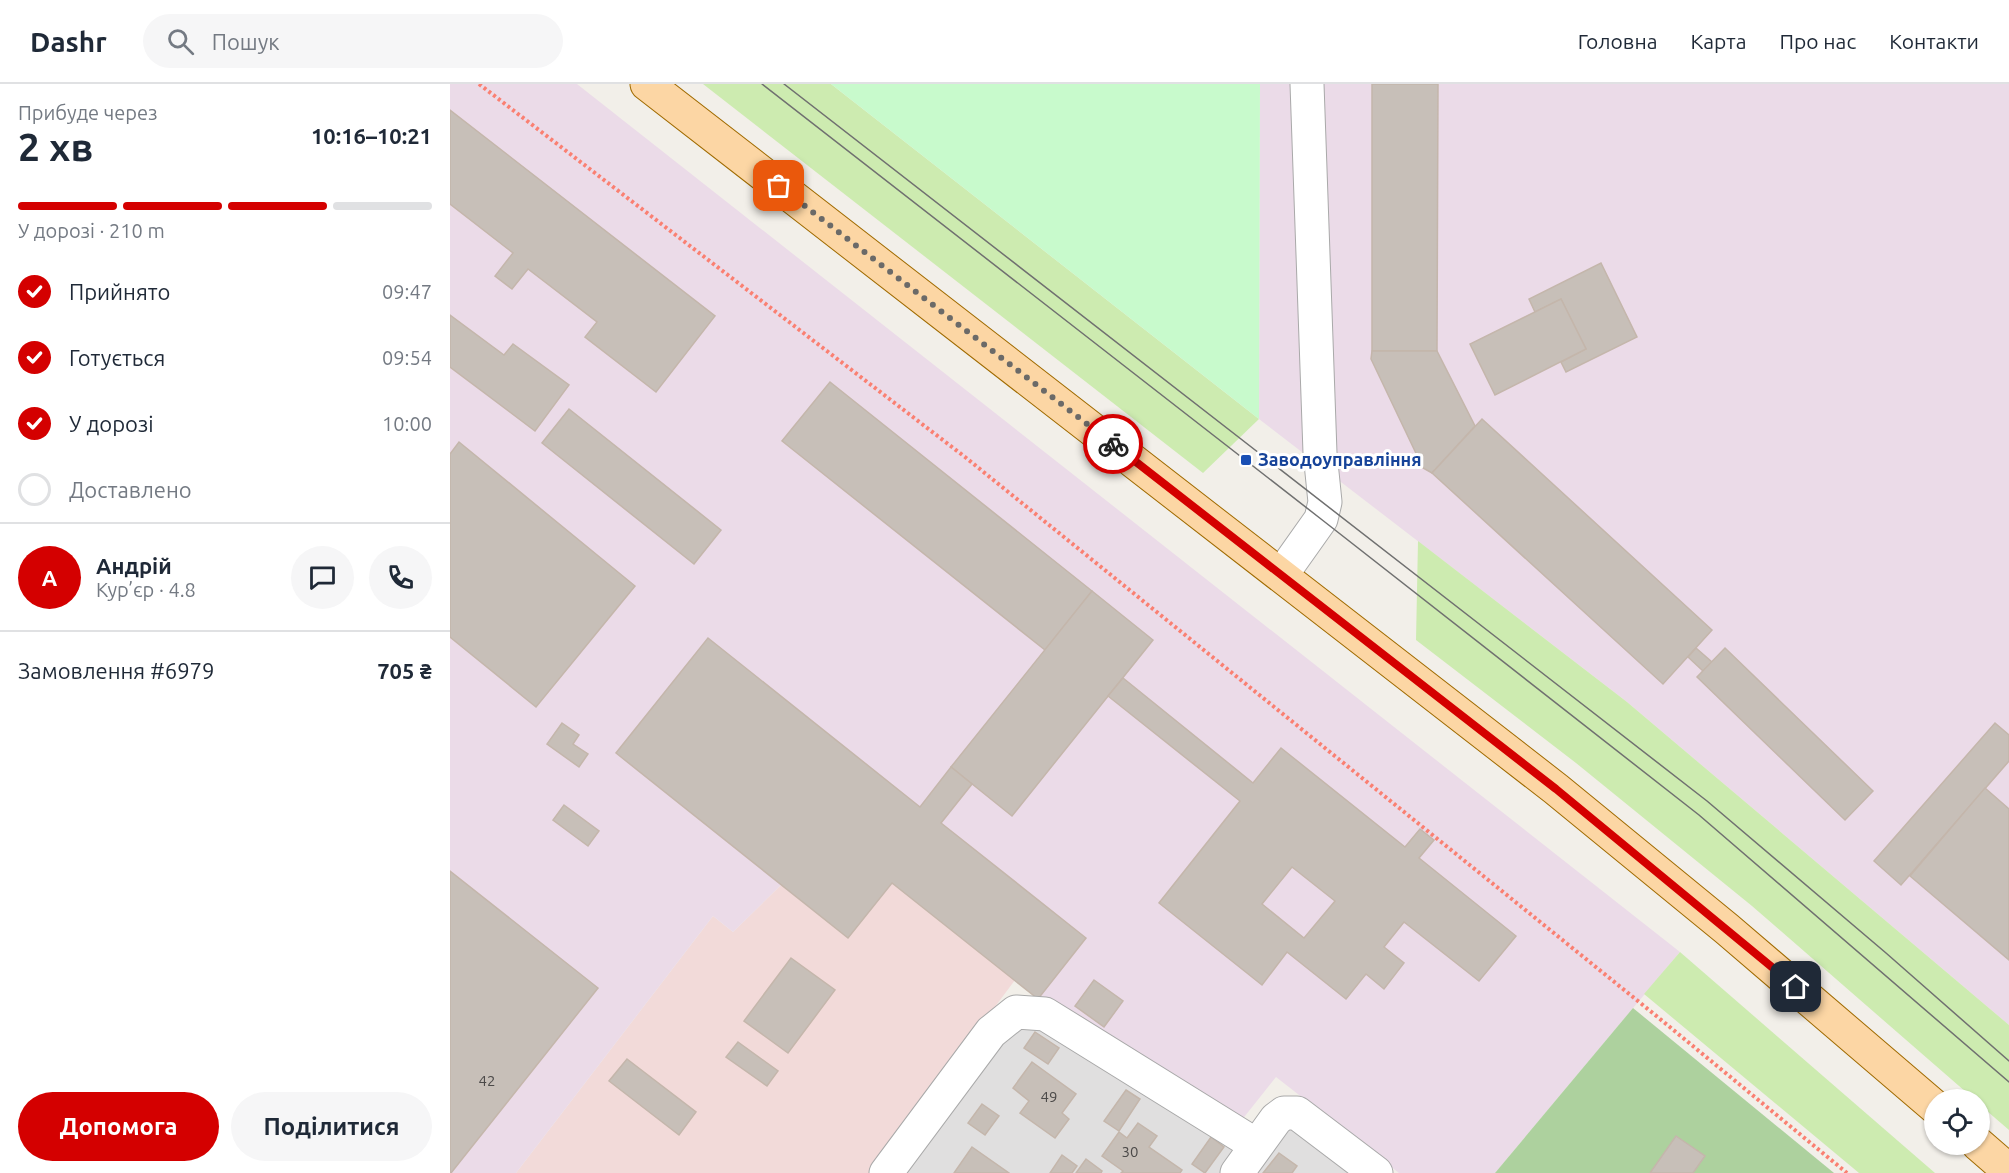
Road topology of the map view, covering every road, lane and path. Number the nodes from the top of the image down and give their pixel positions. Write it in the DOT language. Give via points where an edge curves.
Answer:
graph roads {
  1 [pos="479,84"];
  2 [pos="647,84"];
  3 [pos="1307,84"];
  4 [pos="1282,574"];
  5 [pos="1924,1098"];
  6 [pos="1256,1145"];
  7 [pos="1990,1154"];
  8 [pos="2009,1171"];
  9 [pos="886,1173"];
  10 [pos="1237,1173"];
  11 [pos="1376,1173"];
  12 [pos="1847,1173"];
  1 -- 12 [label="path" via="965,457"];
  2 -- 4 [label="main road"];
  3 -- 4 [label="street" via="1325,502 1321,519"];
  4 -- 5 [label="main road" via="1556,789"];
  6 -- 9 [label="street" via="1045,1014 1016,1012 991,1032"];
  6 -- 10 [label="street"];
  6 -- 11 [label="street" via="1276,1119 1284,1113 1297,1113"];
  7 -- 8 [label="main road"];
}
